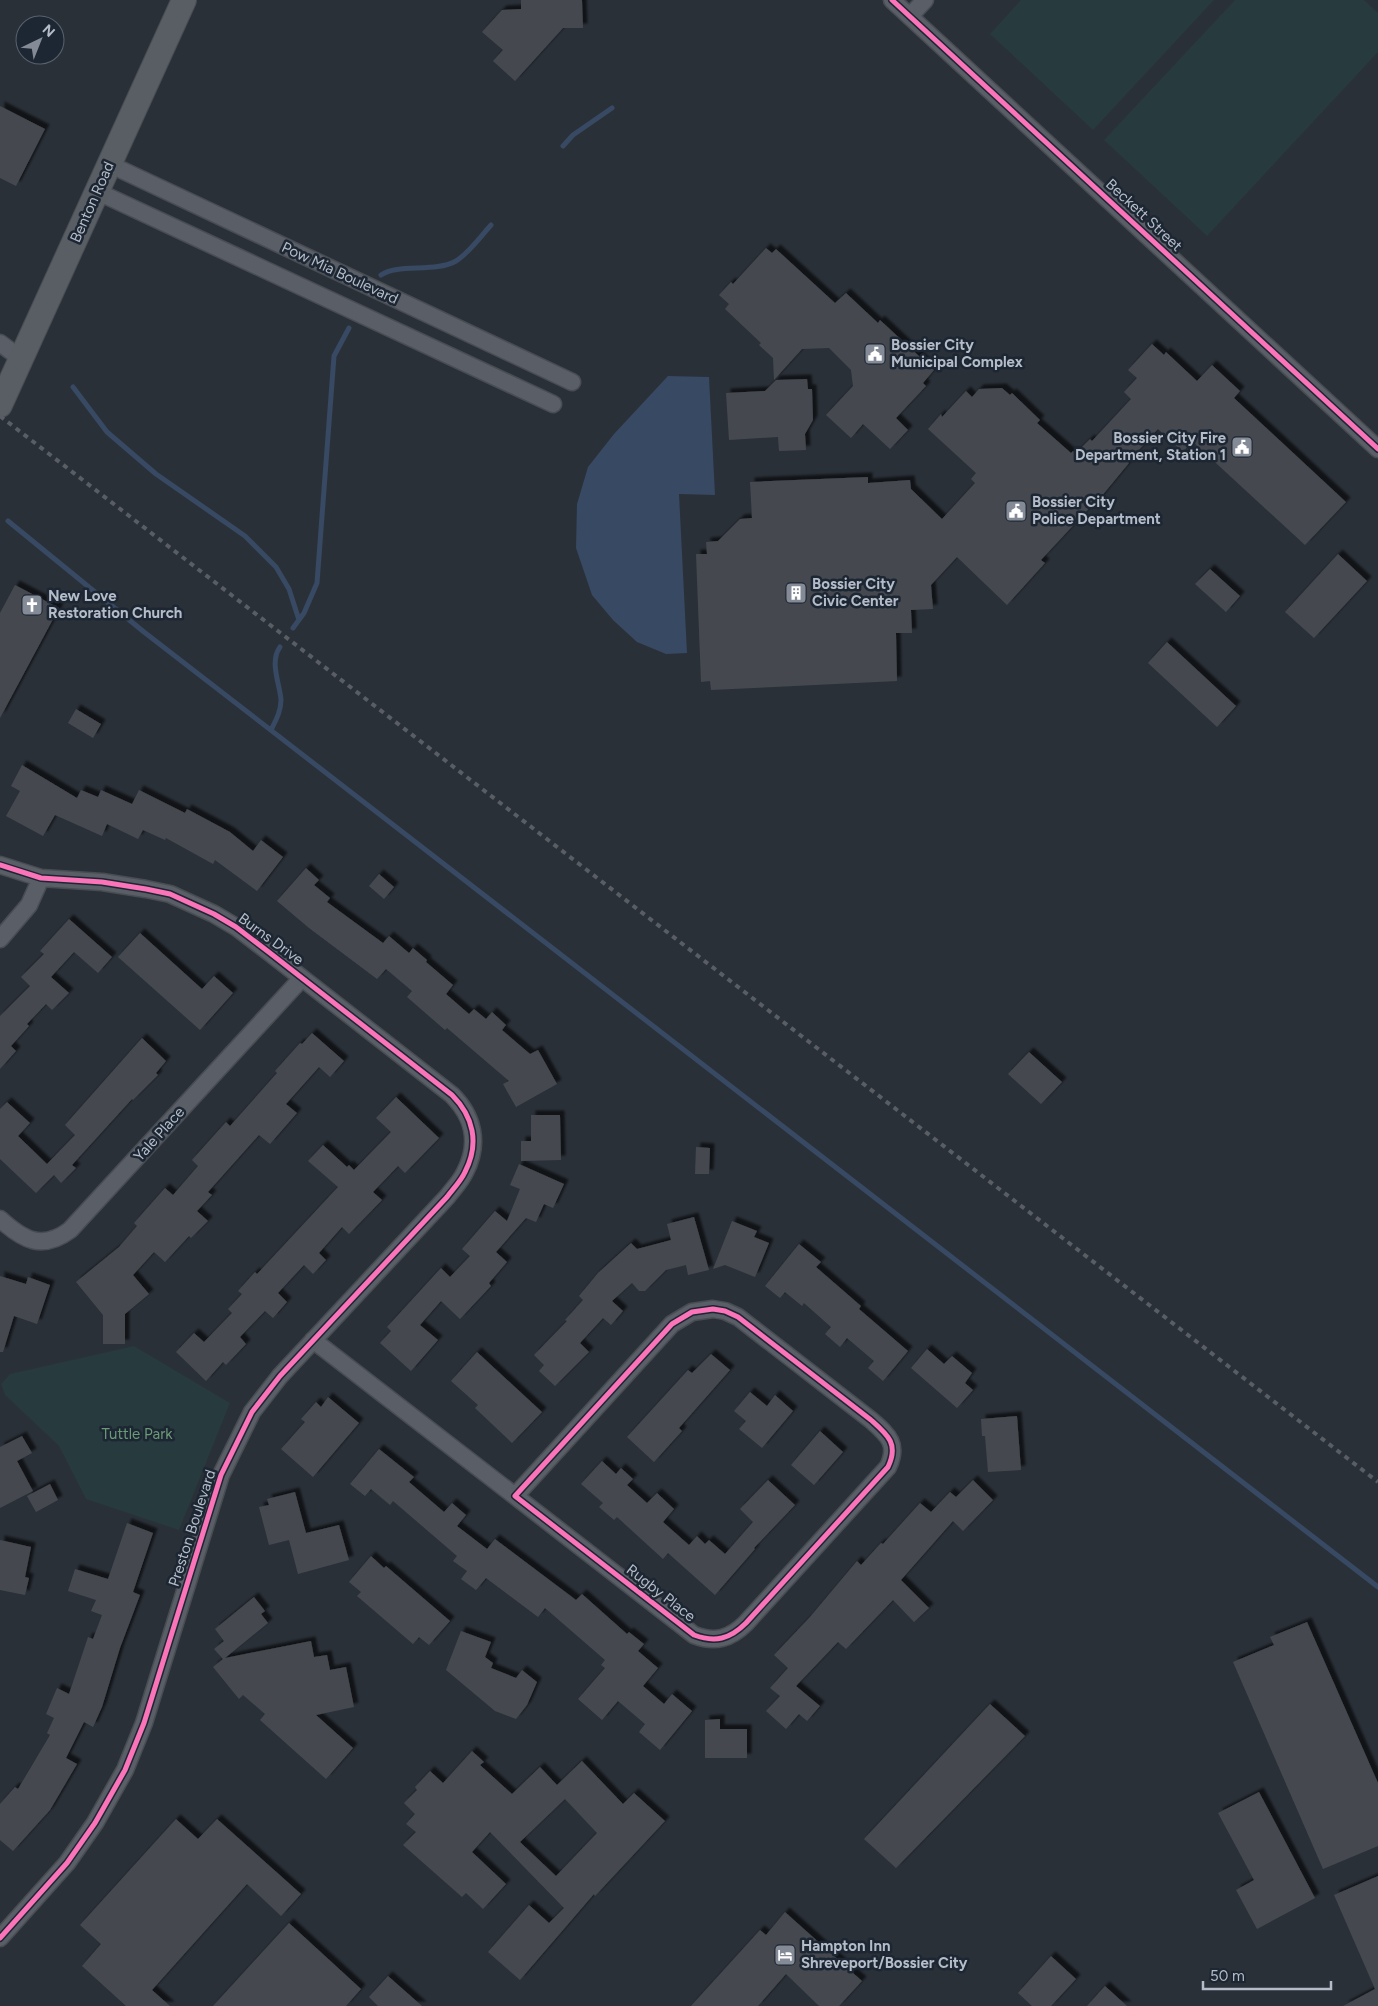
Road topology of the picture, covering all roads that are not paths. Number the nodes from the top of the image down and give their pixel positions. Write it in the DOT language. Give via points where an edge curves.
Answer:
graph roads {
  1 [pos="184,0"];
  2 [pos="892,0"];
  3 [pos="925,0"];
  4 [pos="910,16"];
  5 [pos="109,164"];
  6 [pos="96,191"];
  7 [pos="0,343"];
  8 [pos="20,358"];
  9 [pos="572,382"];
  10 [pos="553,404"];
  11 [pos="0,405"];
  12 [pos="1378,449"];
  13 [pos="0,865"];
  14 [pos="41,878"];
  15 [pos="0,939"];
  16 [pos="302,978"];
  17 [pos="474,1132"];
  18 [pos="0,1219"];
  19 [pos="314,1340"];
  20 [pos="515,1496"];
  21 [pos="0,1938"];
  1 -- 5 [label="main road, Benton Road"];
  2 -- 4 [label="street, Beckett Street"];
  3 -- 4 [label="street"];
  4 -- 12 [label="street, Beckett Street"];
  5 -- 6 [label="main road, Benton Road"];
  5 -- 9 [label="street, Pow Mia Boulevard"];
  6 -- 8 [label="main road, Benton Road"];
  6 -- 10 [label="street, Pow Mia Boulevard"];
  7 -- 8 [label="street"];
  8 -- 11 [label="main road, Benton Road"];
  13 -- 14 [label="street, Burns Drive"];
  14 -- 15 [label="street" via="29,905"];
  14 -- 16 [label="street, Burns Drive" via="127,885 170,894 236,927"];
  16 -- 17 [label="street, Burns Drive" via="452,1095 462,1105"];
  16 -- 18 [label="street, Yale Place" via="70,1230 53,1240 34,1241 24,1238"];
  17 -- 19 [label="street, Preston Boulevard" via="466,1172 447,1197"];
  19 -- 20 [label="street, Rugby Place"];
  19 -- 21 [label="street, Preston Boulevard" via="252,1412 221,1475 144,1723 125,1770 71,1857"];
  20 -- 20 [label="street, Rugby Place" via="694,1635 704,1639 722,1639 746,1623 881,1475 892,1458 893,1447 889,1438 871,1420 750,1326 725,1311 701,1310 672,1324"];
}
